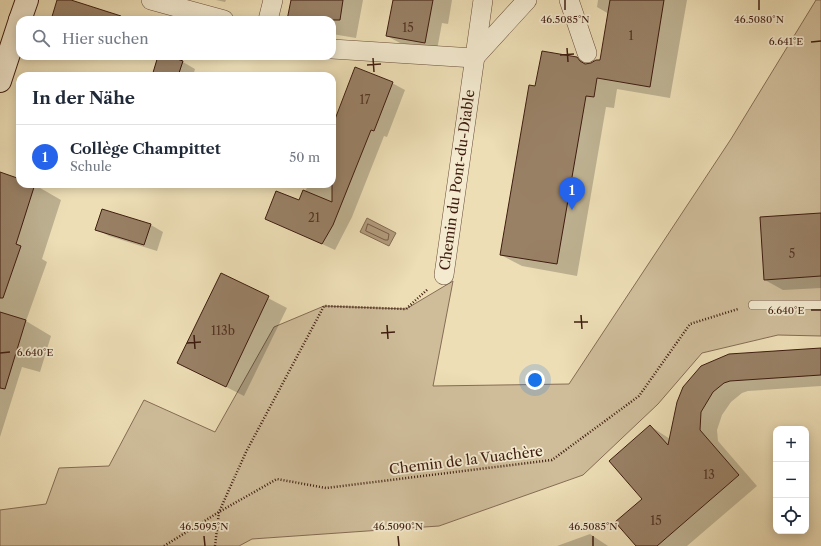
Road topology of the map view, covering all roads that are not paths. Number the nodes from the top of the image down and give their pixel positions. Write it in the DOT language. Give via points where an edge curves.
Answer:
graph roads {
  1 [pos="27,0"];
  2 [pos="151,0"];
  3 [pos="273,0"];
  4 [pos="483,0"];
  5 [pos="528,0"];
  6 [pos="569,0"];
  7 [pos="21,16"];
  8 [pos="209,16"];
  9 [pos="269,16"];
  10 [pos="16,32"];
  11 [pos="336,49"];
  12 [pos="587,53"];
  13 [pos="474,58"];
  14 [pos="0,81"];
  15 [pos="444,275"];
  16 [pos="753,305"];
  17 [pos="821,305"];
  1 -- 7 [label="street"];
  2 -- 8 [label="street"];
  3 -- 9 [label="street"];
  4 -- 13 [label="street, Chemin du Pont-du-Diable"];
  5 -- 13 [label="street"];
  6 -- 12 [label="street"];
  10 -- 14 [label="street"];
  11 -- 13 [label="street"];
  13 -- 15 [label="street, Chemin du Pont-du-Diable"];
  16 -- 17 [label="lane"];
}
